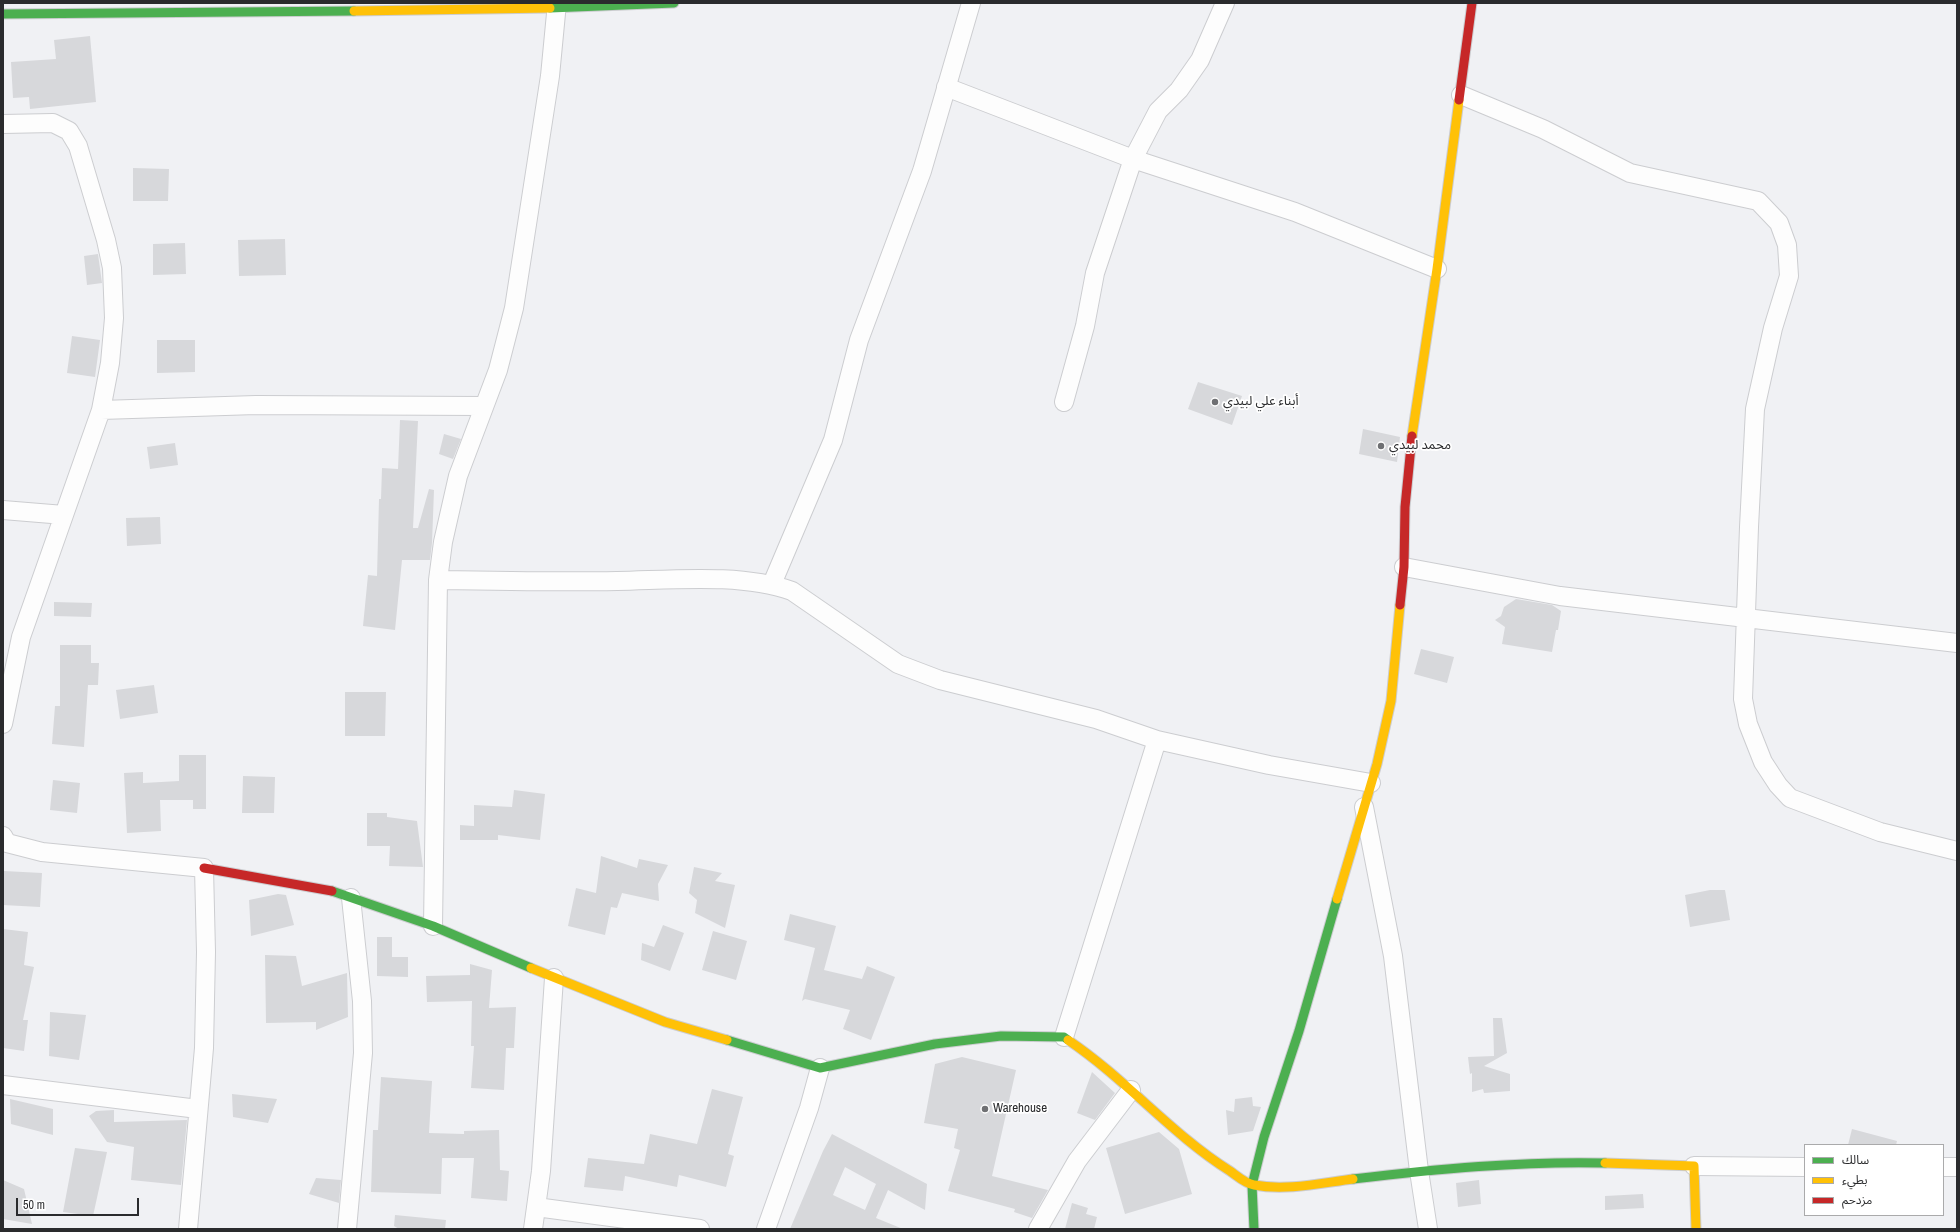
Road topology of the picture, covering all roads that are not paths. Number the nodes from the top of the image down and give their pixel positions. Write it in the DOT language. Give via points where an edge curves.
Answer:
graph roads {
  1 [pos="674,3"];
  2 [pos="971,3"];
  3 [pos="1226,3"];
  4 [pos="1472,3"];
  5 [pos="557,5"];
  6 [pos="165,8"];
  7 [pos="3,14"];
  8 [pos="946,87"];
  9 [pos="1460,95"];
  10 [pos="3,124"];
  11 [pos="1133,159"];
  12 [pos="1437,269"];
  13 [pos="1064,402"];
  14 [pos="483,406"];
  15 [pos="101,410"];
  16 [pos="3,510"];
  17 [pos="64,515"];
  18 [pos="1404,567"];
  19 [pos="438,580"];
  20 [pos="772,584"];
  21 [pos="1747,618"];
  22 [pos="1957,643"];
  23 [pos="3,724"];
  24 [pos="1158,740"];
  25 [pos="1371,783"];
  26 [pos="1364,807"];
  27 [pos="3,836"];
  28 [pos="1957,851"];
  29 [pos="204,868"];
  30 [pos="351,898"];
  31 [pos="433,926"];
  32 [pos="554,978"];
  33 [pos="1064,1037"];
  34 [pos="820,1068"];
  35 [pos="3,1085"];
  36 [pos="1131,1090"];
  37 [pos="198,1109"];
  38 [pos="1694,1166"];
  39 [pos="1804,1167"];
  40 [pos="1944,1167"];
  41 [pos="1957,1167"];
  42 [pos="1419,1171"];
  43 [pos="1252,1185"];
  44 [pos="536,1207"];
  45 [pos="188,1229"];
  46 [pos="347,1229"];
  47 [pos="532,1229"];
  48 [pos="700,1229"];
  49 [pos="766,1229"];
  50 [pos="1038,1229"];
  51 [pos="1254,1229"];
  52 [pos="1428,1229"];
  53 [pos="1696,1229"];
  1 -- 5 [label="street"];
  2 -- 8 [label="street"];
  3 -- 11 [label="street" via="1200,60 1179,90 1158,111"];
  4 -- 9 [label="street"];
  5 -- 6 [label="street"];
  5 -- 14 [label="street" via="550,76 514,308 498,370"];
  6 -- 7 [label="street"];
  8 -- 11 [label="street"];
  8 -- 20 [label="street" via="922,171 859,340 832,440"];
  9 -- 12 [label="street"];
  9 -- 21 [label="street" via="1543,129 1630,173 1758,201 1779,223 1787,245 1789,276 1773,328 1755,408"];
  10 -- 15 [label="street" via="60,125 69,131 83,160 90,194 106,240 112,268 114,318 110,362"];
  11 -- 12 [label="street" via="1295,212"];
  11 -- 13 [label="street" via="1095,273 1085,326"];
  12 -- 18 [label="street" via="1413,429 1405,507"];
  14 -- 15 [label="street" via="256,405"];
  14 -- 19 [label="street" via="458,476 443,542"];
  15 -- 17 [label="street"];
  16 -- 17 [label="street"];
  17 -- 23 [label="street" via="21,637"];
  18 -- 21 [label="street" via="1560,596"];
  18 -- 25 [label="street" via="1391,702"];
  19 -- 20 [label="street" via="679,580"];
  19 -- 31 [label="street"];
  20 -- 24 [label="street" via="792,591 898,664 940,680 1096,720"];
  21 -- 22 [label="street"];
  21 -- 28 [label="street" via="1743,699 1748,724 1763,762 1778,785 1790,798 1880,832"];
  24 -- 25 [label="street" via="1269,765"];
  24 -- 33 [label="street"];
  25 -- 26 [label="street"];
  26 -- 42 [label="street" via="1393,956"];
  26 -- 43 [label="street" via="1299,1031 1264,1137"];
  27 -- 29 [label="street" via="7,843 42,852"];
  29 -- 30 [label="street" via="332,891"];
  29 -- 37 [label="street" via="204,1048"];
  30 -- 31 [label="street"];
  30 -- 46 [label="street" via="362,1001 363,1053"];
  31 -- 32 [label="street"];
  32 -- 34 [label="street" via="665,1022"];
  32 -- 44 [label="street" via="541,1171"];
  33 -- 34 [label="street" via="1002,1036 935,1044"];
  33 -- 36 [label="street" via="1095,1058"];
  34 -- 49 [label="street" via="809,1108"];
  35 -- 37 [label="street"];
  36 -- 43 [label="street" via="1211,1159"];
  36 -- 50 [label="street" via="1077,1161"];
  37 -- 45 [label="street"];
  38 -- 39 [label="street"];
  38 -- 42 [label="street" via="1568,1162"];
  38 -- 53 [label="street"];
  40 -- 41 [label="street"];
  42 -- 43 [label="street" via="1284,1187"];
  42 -- 52 [label="street"];
  43 -- 51 [label="street"];
  44 -- 47 [label="street"];
  44 -- 48 [label="street"];
}
